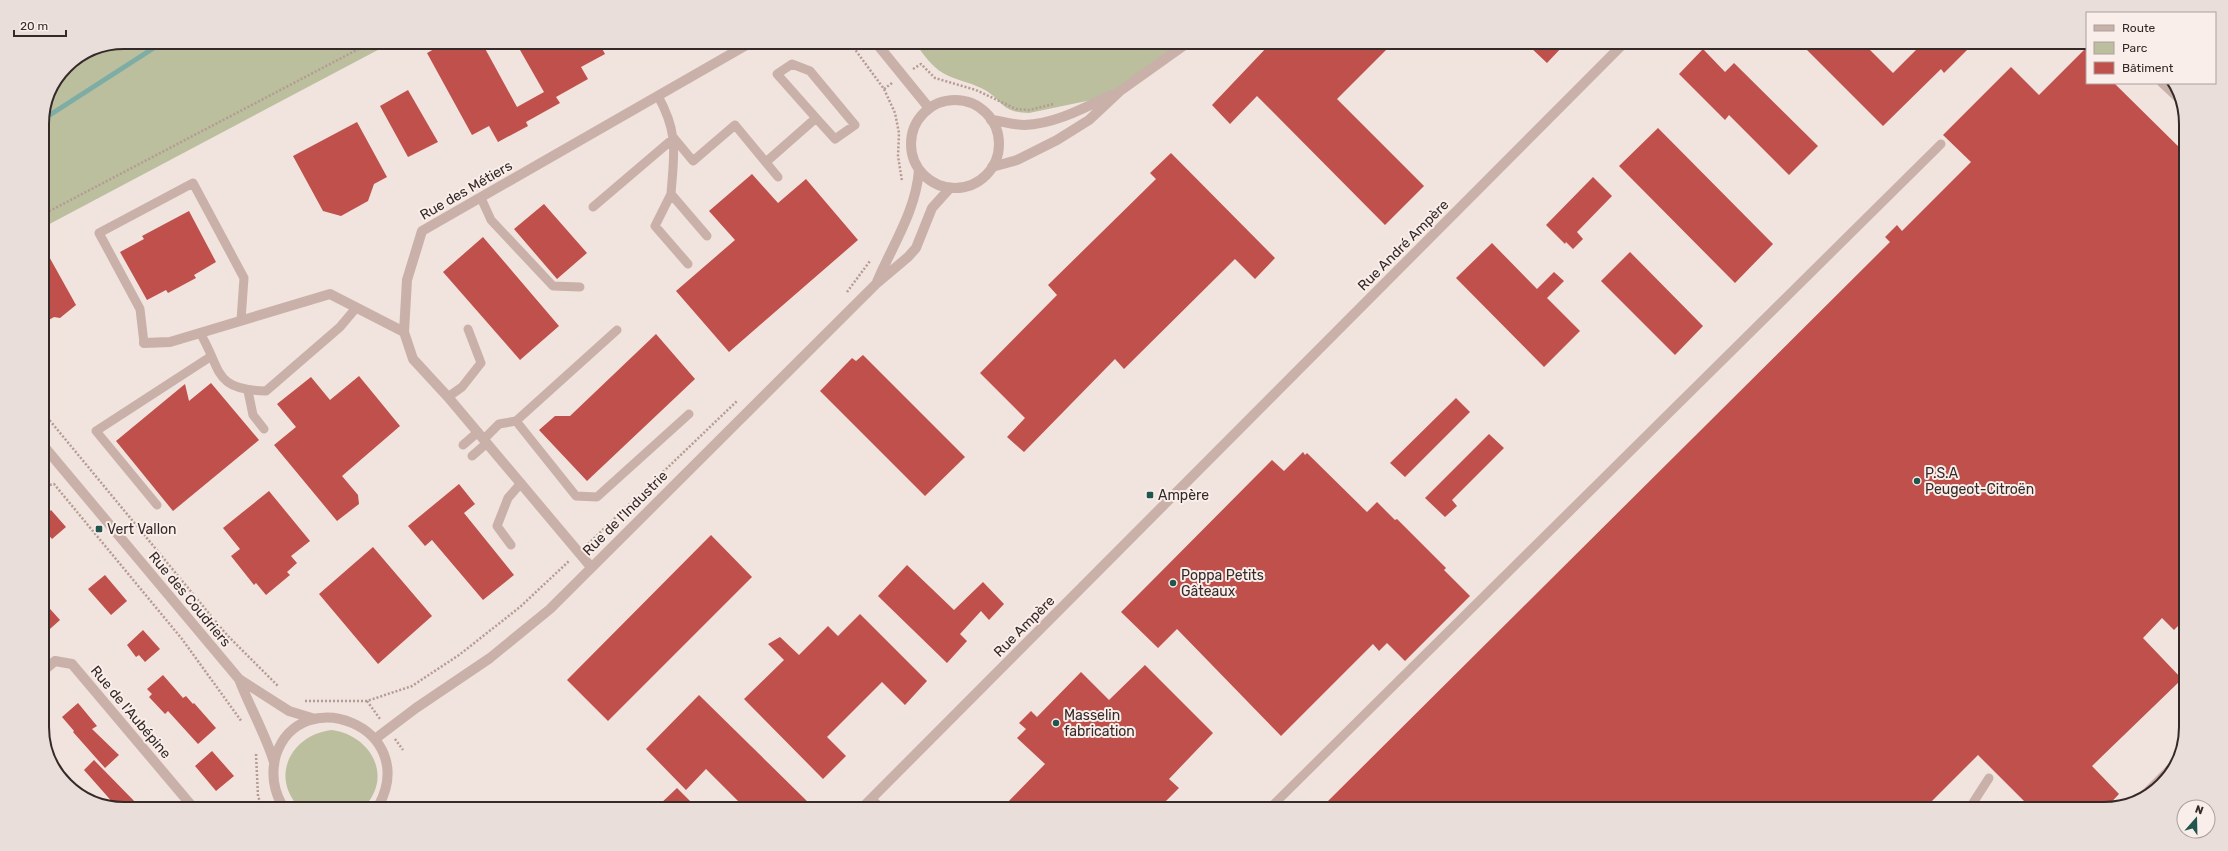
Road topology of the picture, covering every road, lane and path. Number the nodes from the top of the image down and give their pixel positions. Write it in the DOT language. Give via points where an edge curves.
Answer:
graph roads {
  1 [pos="357,49"];
  2 [pos="740,49"];
  3 [pos="855,49"];
  4 [pos="881,49"];
  5 [pos="1179,49"];
  6 [pos="1618,49"];
  7 [pos="903,76"];
  8 [pos="2163,84"];
  9 [pos="1120,91"];
  10 [pos="2171,92"];
  11 [pos="658,96"];
  12 [pos="1057,103"];
  13 [pos="929,108"];
  14 [pos="816,118"];
  15 [pos="991,120"];
  16 [pos="674,138"];
  17 [pos="1941,144"];
  18 [pos="766,162"];
  19 [pos="992,167"];
  20 [pos="919,170"];
  21 [pos="778,177"];
  22 [pos="901,186"];
  23 [pos="950,188"];
  24 [pos="671,194"];
  25 [pos="481,198"];
  26 [pos="594,207"];
  27 [pos="49,211"];
  28 [pos="707,236"];
  29 [pos="871,259"];
  30 [pos="688,264"];
  31 [pos="876,284"];
  32 [pos="580,287"];
  33 [pos="844,296"];
  34 [pos="356,308"];
  35 [pos="241,320"];
  36 [pos="468,329"];
  37 [pos="617,330"];
  38 [pos="200,332"];
  39 [pos="404,332"];
  40 [pos="144,343"];
  41 [pos="210,357"];
  42 [pos="248,391"];
  43 [pos="448,397"];
  44 [pos="740,398"];
  45 [pos="689,414"];
  46 [pos="49,419"];
  47 [pos="516,421"];
  48 [pos="264,429"];
  49 [pos="483,438"];
  50 [pos="463,445"];
  51 [pos="49,456"];
  52 [pos="472,456"];
  53 [pos="1204,465"];
  54 [pos="521,484"];
  55 [pos="49,485"];
  56 [pos="157,505"];
  57 [pos="590,542"];
  58 [pos="511,545"];
  59 [pos="573,558"];
  60 [pos="591,567"];
  61 [pos="49,666"];
  62 [pos="239,679"];
  63 [pos="280,688"];
  64 [pos="299,700"];
  65 [pos="367,701"];
  66 [pos="374,710"];
  67 [pos="315,719"];
  68 [pos="246,728"];
  69 [pos="375,739"];
  70 [pos="255,750"];
  71 [pos="274,762"];
  72 [pos="1989,778"];
  73 [pos="188,802"];
  74 [pos="261,802"];
  75 [pos="281,802"];
  76 [pos="380,802"];
  77 [pos="873,802"];
  78 [pos="1276,802"];
  79 [pos="1974,802"];
  1 -- 27 [label="path"];
  2 -- 11 [label="street, Rue des Métiers"];
  3 -- 22 [label="path" via="884,89 895,113 899,133"];
  4 -- 7 [label="street"];
  5 -- 9 [label="street"];
  6 -- 53 [label="street, Rue André Ampère"];
  7 -- 12 [label="path" via="922,64 935,78 976,90 1016,109 1030,110"];
  7 -- 13 [label="street"];
  8 -- 10 [label="lane"];
  9 -- 15 [label="street" via="1067,116 1038,123 1023,125"];
  9 -- 19 [label="street" via="1089,120 1057,140 1017,160"];
  11 -- 16 [label="lane" via="670,116"];
  11 -- 25 [label="street, Rue des Métiers"];
  13 -- 15 [label="street" via="948,101 966,102 976,106"];
  13 -- 20 [label="street" via="916,124 911,139 914,162"];
  14 -- 14 [label="lane" via="777,74 792,64 810,71 855,125 835,139"];
  14 -- 18 [label="lane"];
  15 -- 19 [label="street" via="997,132 998,146"];
  16 -- 18 [label="lane" via="693,161 735,125"];
  16 -- 24 [label="lane"];
  16 -- 26 [label="lane"];
  17 -- 78 [label="lane"];
  18 -- 21 [label="lane"];
  19 -- 23 [label="street" via="972,185"];
  20 -- 23 [label="street" via="933,182"];
  20 -- 31 [label="street, Rue de l'Industrie" via="909,213"];
  23 -- 31 [label="street, Rue de l'Industrie" via="932,208 916,248"];
  24 -- 28 [label="lane"];
  24 -- 30 [label="lane" via="655,226"];
  25 -- 32 [label="lane" via="491,220 553,286"];
  25 -- 39 [label="street, Rue des Métiers" via="422,231 407,280"];
  29 -- 33 [label="path"];
  31 -- 60 [label="street, Rue de l'Industrie"];
  34 -- 35 [label="street" via="330,294"];
  34 -- 39 [label="street"];
  34 -- 42 [label="lane" via="340,327 266,391"];
  35 -- 38 [label="street"];
  35 -- 40 [label="lane" via="244,278 193,183 99,233 140,310"];
  36 -- 43 [label="lane" via="481,363 462,387"];
  37 -- 47 [label="lane"];
  38 -- 40 [label="street" via="170,342"];
  38 -- 41 [label="lane"];
  39 -- 43 [label="street, Rue des Métiers" via="413,359"];
  41 -- 42 [label="lane" via="225,382"];
  41 -- 56 [label="lane" via="96,431"];
  42 -- 48 [label="lane" via="253,415"];
  43 -- 49 [label="street, Rue des Métiers"];
  44 -- 57 [label="path"];
  45 -- 47 [label="lane" via="597,497 576,496"];
  46 -- 63 [label="path" via="226,634"];
  47 -- 49 [label="lane" via="499,424"];
  49 -- 50 [label="lane"];
  49 -- 52 [label="lane"];
  49 -- 54 [label="street, Rue des Métiers"];
  51 -- 62 [label="street, Rue des Coudriers"];
  53 -- 77 [label="street, Rue Ampère"];
  54 -- 58 [label="lane" via="508,498 497,526"];
  54 -- 60 [label="street, Rue des Métiers"];
  55 -- 68 [label="path" via="54,484 182,639"];
  59 -- 65 [label="path" via="520,607 459,655 412,686"];
  60 -- 69 [label="street, Rue de l'Industrie" via="550,609 514,639"];
  61 -- 73 [label="street, Rue de l'Aubépine" via="55,661 72,664"];
  62 -- 67 [label="street, Rue des Coudriers" via="289,711"];
  62 -- 71 [label="street, Rue des Coudriers"];
  64 -- 65 [label="path"];
  65 -- 66 [label="path"];
  67 -- 69 [label="street" via="348,720"];
  67 -- 71 [label="street" via="289,735"];
  69 -- 76 [label="street" via="385,757 388,776"];
  70 -- 74 [label="path" via="258,796"];
  71 -- 75 [label="street" via="274,786"];
  72 -- 79 [label="lane"];
}
